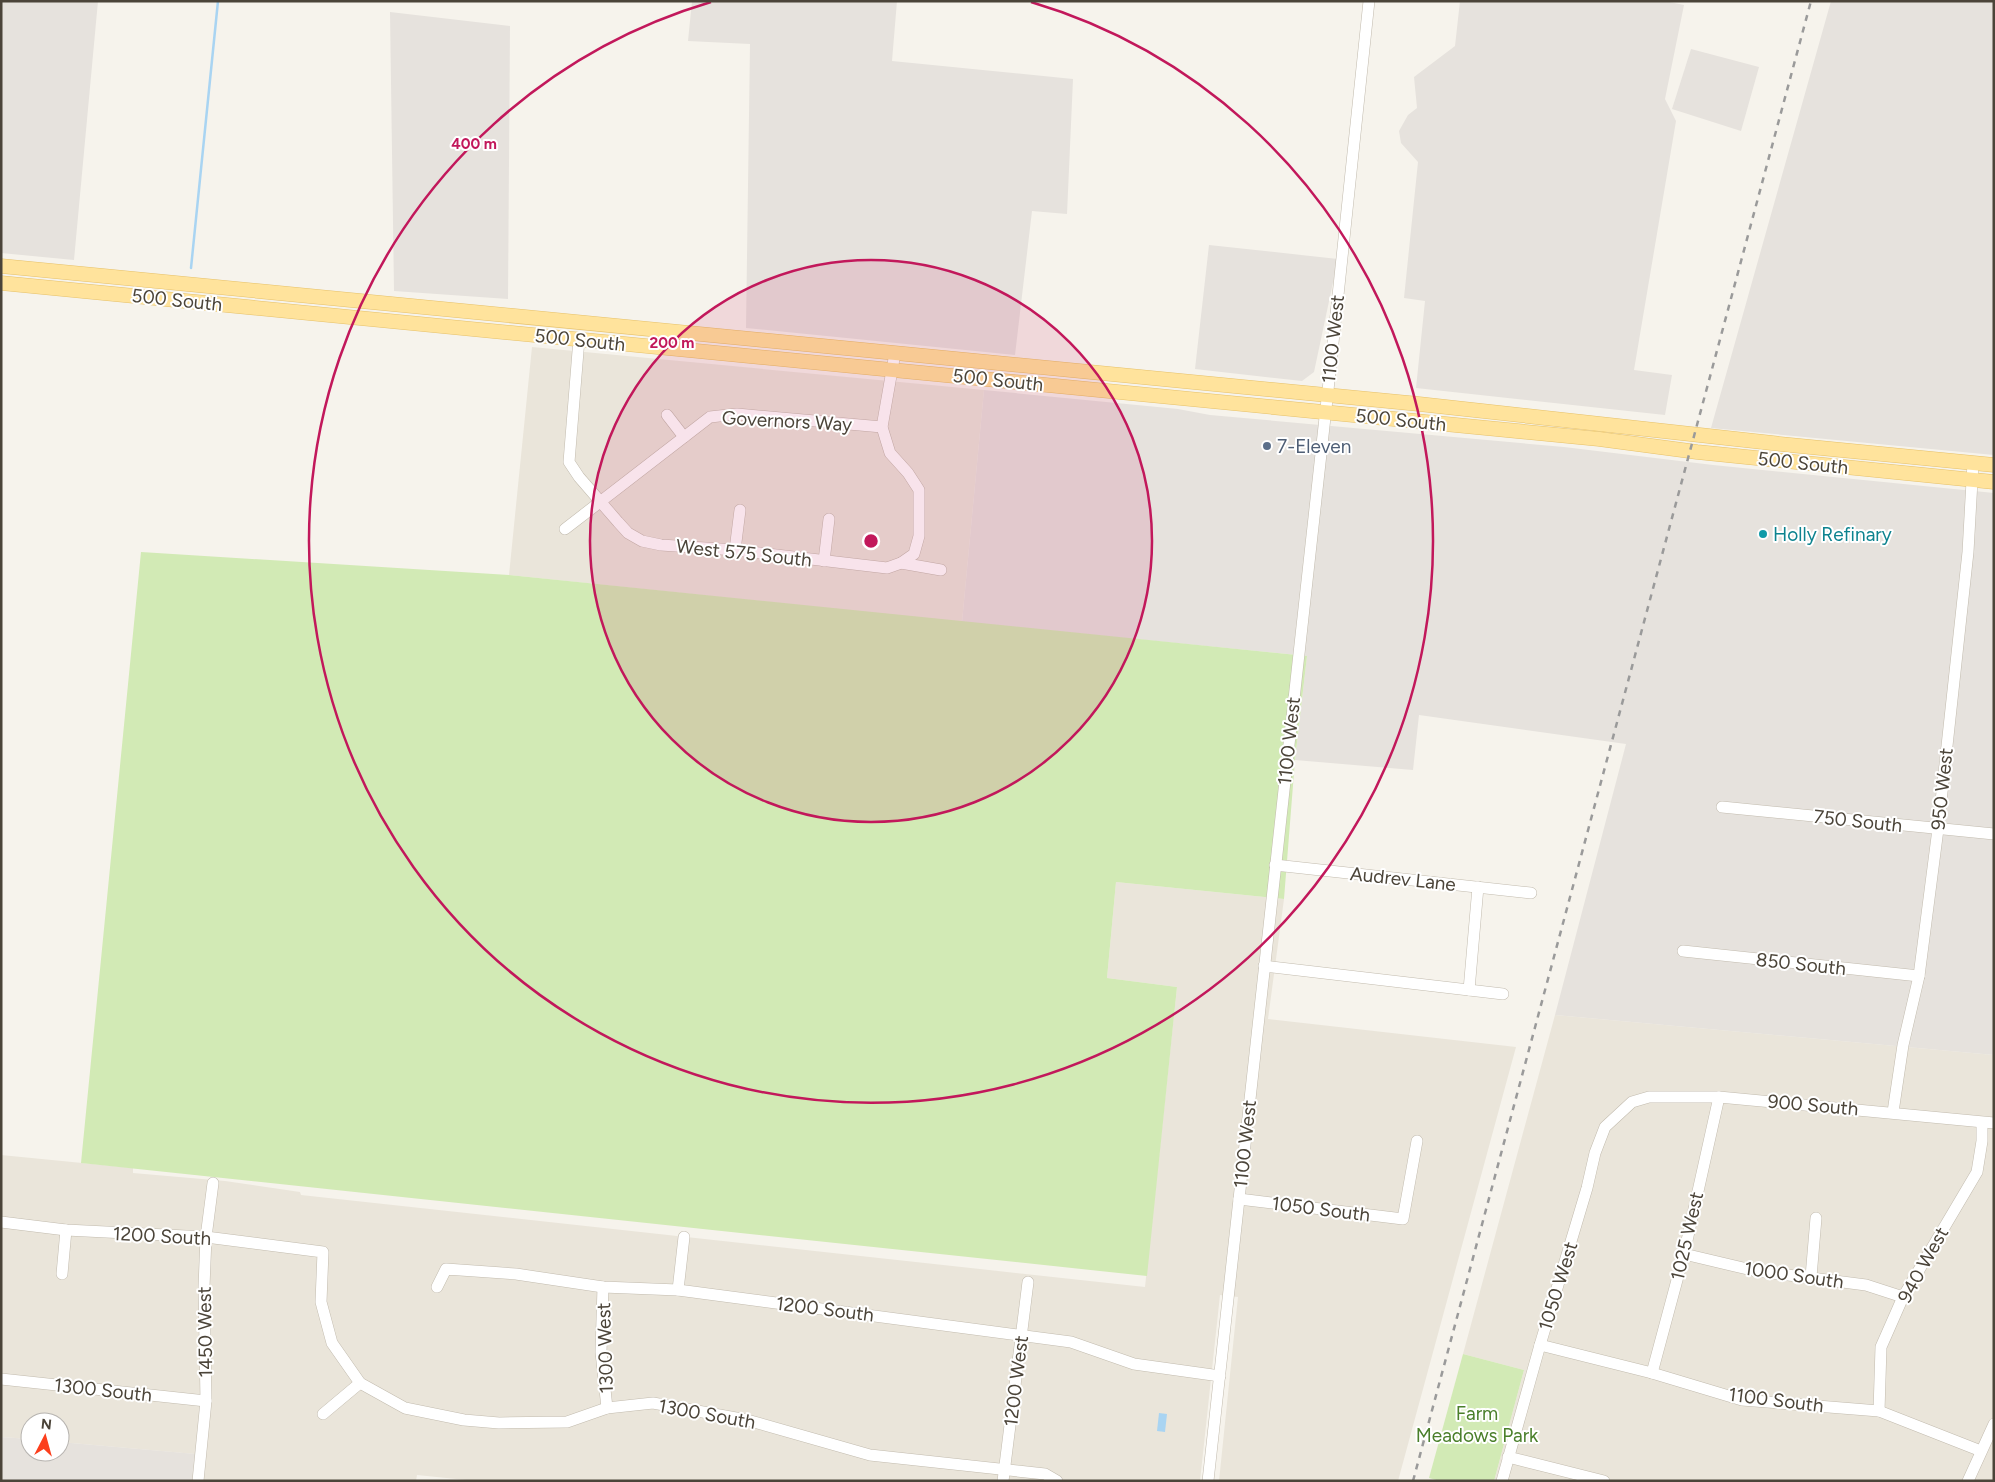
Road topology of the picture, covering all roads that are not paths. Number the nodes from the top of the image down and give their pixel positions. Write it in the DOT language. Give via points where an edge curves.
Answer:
graph roads {
  1 [pos="1369,1"];
  2 [pos="1,266"];
  3 [pos="1,283"];
  4 [pos="579,340"];
  5 [pos="895,353"];
  6 [pos="893,370"];
  7 [pos="1327,396"];
  8 [pos="1325,413"];
  9 [pos="667,415"];
  10 [pos="882,427"];
  11 [pos="684,437"];
  12 [pos="1973,463"];
  13 [pos="1994,465"];
  14 [pos="1972,480"];
  15 [pos="1994,482"];
  16 [pos="602,502"];
  17 [pos="740,510"];
  18 [pos="829,519"];
  19 [pos="565,529"];
  20 [pos="735,550"];
  21 [pos="824,561"];
  22 [pos="901,562"];
  23 [pos="941,570"];
  24 [pos="1722,807"];
  25 [pos="1938,829"];
  26 [pos="1994,834"];
  27 [pos="1275,865"];
  28 [pos="1478,887"];
  29 [pos="1530,893"];
  30 [pos="1683,951"];
  31 [pos="1264,966"];
  32 [pos="1919,976"];
  33 [pos="1469,990"];
  34 [pos="1503,994"];
  35 [pos="1719,1097"];
  36 [pos="1632,1102"];
  37 [pos="1894,1112"];
  38 [pos="1988,1123"];
  39 [pos="1417,1141"];
  40 [pos="213,1183"];
  41 [pos="1239,1199"];
  42 [pos="1816,1218"];
  43 [pos="1,1222"];
  44 [pos="66,1230"];
  45 [pos="206,1237"];
  46 [pos="684,1237"];
  47 [pos="1684,1254"];
  48 [pos="62,1274"];
  49 [pos="1811,1277"];
  50 [pos="1028,1282"];
  51 [pos="437,1287"];
  52 [pos="603,1287"];
  53 [pos="678,1290"];
  54 [pos="1903,1297"];
  55 [pos="1022,1335"];
  56 [pos="1540,1345"];
  57 [pos="1652,1373"];
  58 [pos="1220,1376"];
  59 [pos="1,1379"];
  60 [pos="360,1384"];
  61 [pos="206,1401"];
  62 [pos="607,1408"];
  63 [pos="1879,1411"];
  64 [pos="323,1414"];
  65 [pos="1994,1424"];
  66 [pos="1979,1455"];
  67 [pos="1508,1457"];
  68 [pos="1004,1476"];
  69 [pos="1969,1477"];
  70 [pos="198,1481"];
  71 [pos="1057,1481"];
  72 [pos="1208,1481"];
  73 [pos="1502,1481"];
  74 [pos="1604,1481"];
  1 -- 7 [label="street, 1100 West"];
  2 -- 5 [label="main road, 500 South"];
  3 -- 4 [label="main road, 500 South"];
  4 -- 6 [label="main road, 500 South"];
  4 -- 16 [label="street, West 575 South" via="569,462"];
  5 -- 6 [label="street"];
  5 -- 7 [label="main road, 500 South"];
  6 -- 8 [label="main road, 500 South"];
  6 -- 10 [label="street"];
  7 -- 8 [label="street, 1100 West"];
  7 -- 12 [label="main road, 500 South"];
  8 -- 14 [label="main road, 500 South"];
  8 -- 27 [label="street, 1100 West"];
  9 -- 11 [label="street"];
  10 -- 11 [label="street, Governors Way" via="723,414 710,417"];
  10 -- 22 [label="street" via="890,453 919,490 919,536 914,554"];
  11 -- 16 [label="street, Governors Way"];
  12 -- 13 [label="main road, 500 South"];
  12 -- 14 [label="street, 950 West"];
  14 -- 15 [label="main road, 500 South"];
  14 -- 25 [label="street, 950 West" via="1968,552"];
  16 -- 19 [label="street, Governors Way"];
  16 -- 20 [label="street, West 575 South" via="628,533 642,540 661,545"];
  17 -- 20 [label="street"];
  18 -- 21 [label="street"];
  20 -- 21 [label="street, West 575 South"];
  21 -- 22 [label="street, West 575 South" via="886,568"];
  22 -- 23 [label="street"];
  24 -- 25 [label="street, 750 South"];
  25 -- 26 [label="street, 750 South"];
  25 -- 32 [label="street, 950 West"];
  27 -- 28 [label="street, Audrev Lane"];
  27 -- 31 [label="street, 1100 West"];
  28 -- 29 [label="street, Audrev Lane"];
  28 -- 33 [label="street"];
  30 -- 32 [label="street, 850 South"];
  31 -- 33 [label="street"];
  31 -- 41 [label="street, 1100 West"];
  32 -- 37 [label="street, 950 West" via="1903,1045"];
  33 -- 34 [label="street"];
  35 -- 36 [label="street, 900 South" via="1648,1097"];
  35 -- 37 [label="street, 900 South"];
  35 -- 47 [label="street, 1025 West"];
  36 -- 56 [label="street, 1050 West" via="1605,1127 1595,1153"];
  37 -- 38 [label="street, 900 South"];
  38 -- 54 [label="street, 940 West" via="1977,1172"];
  39 -- 41 [label="street, 1050 South" via="1403,1219"];
  40 -- 45 [label="street, 1450 West"];
  41 -- 58 [label="street, 1100 West"];
  42 -- 49 [label="street"];
  43 -- 44 [label="street, 1200 South"];
  44 -- 45 [label="street, 1200 South"];
  44 -- 48 [label="street"];
  45 -- 60 [label="street, 1200 South" via="323,1252 321,1302 332,1343"];
  45 -- 61 [label="street, 1450 West"];
  46 -- 53 [label="street"];
  47 -- 49 [label="street, 1000 South" via="1756,1271"];
  47 -- 57 [label="street, 1025 West"];
  49 -- 54 [label="street, 1000 South" via="1866,1285"];
  50 -- 55 [label="street, 1200 West"];
  51 -- 52 [label="street, 1200 South" via="446,1269 516,1274"];
  52 -- 53 [label="street, 1200 South"];
  52 -- 62 [label="street, 1300 West" via="601,1352"];
  53 -- 55 [label="street, 1200 South"];
  54 -- 63 [label="street, 940 West" via="1881,1347"];
  55 -- 58 [label="street, 1200 South" via="1071,1342 1134,1364"];
  55 -- 68 [label="street, 1200 West"];
  56 -- 57 [label="street, 1100 South"];
  56 -- 67 [label="street, 1050 West"];
  57 -- 63 [label="street, 1100 South" via="1742,1400"];
  58 -- 72 [label="street, 1100 West"];
  59 -- 61 [label="street, 1300 South"];
  60 -- 62 [label="street, 1300 South" via="404,1408 464,1420 567,1422"];
  60 -- 64 [label="street"];
  61 -- 70 [label="street, 1450 West"];
  62 -- 68 [label="street, 1300 South" via="653,1403 704,1411 870,1455"];
  63 -- 66 [label="street, 1100 South"];
  65 -- 66 [label="street"];
  66 -- 69 [label="street"];
  67 -- 73 [label="street, 1050 West"];
  67 -- 74 [label="street"];
  68 -- 71 [label="street, 1300 South" via="1046,1474"];
}
